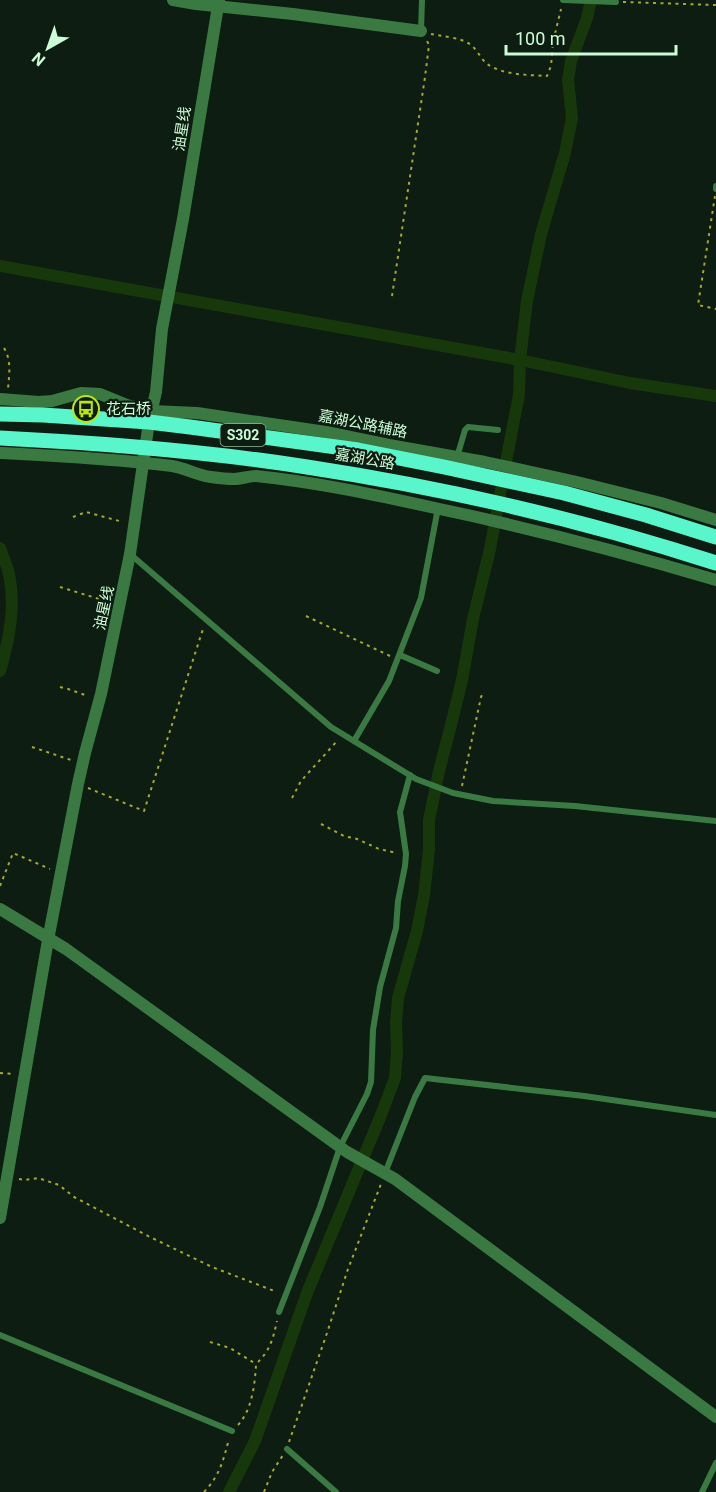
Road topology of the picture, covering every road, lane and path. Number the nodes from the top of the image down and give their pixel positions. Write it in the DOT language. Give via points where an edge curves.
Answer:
graph roads {
  1 [pos="173,0"];
  2 [pos="422,0"];
  3 [pos="563,0"];
  4 [pos="616,2"];
  5 [pos="218,3"];
  6 [pos="716,5"];
  7 [pos="421,31"];
  8 [pos="716,188"];
  9 [pos="392,296"];
  10 [pos="716,309"];
  11 [pos="4,348"];
  12 [pos="2,399"];
  13 [pos="0,414"];
  14 [pos="150,416"];
  15 [pos="498,430"];
  16 [pos="0,438"];
  17 [pos="145,447"];
  18 [pos="0,453"];
  19 [pos="457,457"];
  20 [pos="142,464"];
  21 [pos="484,469"];
  22 [pos="526,478"];
  23 [pos="438,508"];
  24 [pos="73,517"];
  25 [pos="716,520"];
  26 [pos="134,525"];
  27 [pos="716,537"];
  28 [pos="130,554"];
  29 [pos="716,563"];
  30 [pos="716,580"];
  31 [pos="60,587"];
  32 [pos="120,606"];
  33 [pos="306,616"];
  34 [pos="209,622"];
  35 [pos="399,657"];
  36 [pos="437,671"];
  37 [pos="60,687"];
  38 [pos="483,693"];
  39 [pos="99,699"];
  40 [pos="343,734"];
  41 [pos="354,741"];
  42 [pos="32,747"];
  43 [pos="83,764"];
  44 [pos="413,777"];
  45 [pos="78,784"];
  46 [pos="457,794"];
  47 [pos="292,798"];
  48 [pos="716,822"];
  49 [pos="321,824"];
  50 [pos="406,854"];
  51 [pos="61,874"];
  52 [pos="0,886"];
  53 [pos="0,909"];
  54 [pos="48,940"];
  55 [pos="716,1115"];
  56 [pos="344,1150"];
  57 [pos="382,1171"];
  58 [pos="7,1176"];
  59 [pos="0,1218"];
  60 [pos="285,1295"];
  61 [pos="279,1312"];
  62 [pos="0,1335"];
  63 [pos="210,1342"];
  64 [pos="256,1364"];
  65 [pos="716,1417"];
  66 [pos="232,1431"];
  67 [pos="287,1449"];
  68 [pos="716,1463"];
  69 [pos="204,1492"];
  70 [pos="264,1492"];
  71 [pos="336,1492"];
  72 [pos="702,1492"];
  1 -- 5 [label="street"];
  2 -- 7 [label="lane"];
  3 -- 4 [label="lane"];
  3 -- 7 [label="path" via="547,76 500,70 486,63 468,42"];
  4 -- 6 [label="path"];
  5 -- 7 [label="street"];
  5 -- 14 [label="street, 油星线"];
  7 -- 9 [label="path" via="429,45"];
  8 -- 10 [label="path" via="698,305"];
  11 -- 12 [label="path" via="10,363"];
  12 -- 14 [label="street, 嘉湖公路辅路" via="46,401 81,393 100,394"];
  13 -- 14 [label="main road, 嘉湖公路 / S302"];
  14 -- 17 [label="street, 油星线"];
  14 -- 19 [label="street, 嘉湖公路辅路" via="197,413 273,423"];
  14 -- 21 [label="main road, 嘉湖公路 / S302" via="190,427"];
  15 -- 19 [label="lane" via="468,427"];
  16 -- 17 [label="main road, 嘉湖公路 / S302"];
  17 -- 20 [label="street, 油星线"];
  17 -- 29 [label="main road, 嘉湖公路 / S302" via="306,466 481,500 607,530"];
  18 -- 20 [label="street"];
  19 -- 21 [label="street, 嘉湖公路辅路"];
  20 -- 23 [label="street" via="210,477 254,476 323,486"];
  20 -- 26 [label="street, 油星线"];
  21 -- 22 [label="main road, 嘉湖公路 / S302"];
  22 -- 25 [label="street" via="650,501"];
  22 -- 27 [label="main road, 嘉湖公路 / S302" via="564,493"];
  23 -- 30 [label="street" via="518,525"];
  23 -- 35 [label="lane" via="422,597"];
  24 -- 26 [label="path" via="87,512"];
  26 -- 28 [label="street, 油星线"];
  28 -- 32 [label="street, 油星线"];
  28 -- 34 [label="lane"];
  31 -- 32 [label="path"];
  32 -- 39 [label="street, 油星线"];
  33 -- 35 [label="path"];
  34 -- 40 [label="lane"];
  34 -- 45 [label="path" via="203,628 144,811"];
  35 -- 36 [label="lane"];
  35 -- 41 [label="lane"];
  37 -- 39 [label="path"];
  38 -- 46 [label="path"];
  39 -- 43 [label="street, 油星线"];
  40 -- 41 [label="lane"];
  40 -- 47 [label="path" via="301,781"];
  41 -- 44 [label="lane"];
  42 -- 43 [label="path"];
  43 -- 45 [label="street, 油星线"];
  44 -- 46 [label="lane"];
  44 -- 50 [label="lane" via="400,812"];
  45 -- 51 [label="street, 油星线"];
  46 -- 48 [label="lane"];
  49 -- 50 [label="path" via="379,849"];
  50 -- 56 [label="lane" via="396,928 373,1030 371,1082"];
  51 -- 52 [label="path" via="14,853"];
  51 -- 54 [label="street, 油星线"];
  53 -- 54 [label="street"];
  54 -- 56 [label="street"];
  54 -- 58 [label="street, 油星线"];
  55 -- 57 [label="lane" via="425,1078"];
  56 -- 57 [label="street"];
  56 -- 60 [label="lane"];
  57 -- 65 [label="street"];
  57 -- 67 [label="path"];
  58 -- 59 [label="street, 油星线"];
  58 -- 60 [label="path" via="38,1178 59,1185 146,1235 212,1267"];
  60 -- 61 [label="lane"];
  61 -- 64 [label="path" via="265,1356"];
  62 -- 66 [label="lane"];
  63 -- 64 [label="path" via="230,1348"];
  64 -- 66 [label="path" via="248,1408"];
  66 -- 69 [label="path" via="219,1472"];
  67 -- 70 [label="path"];
  67 -- 71 [label="lane"];
  68 -- 72 [label="lane"];
}
